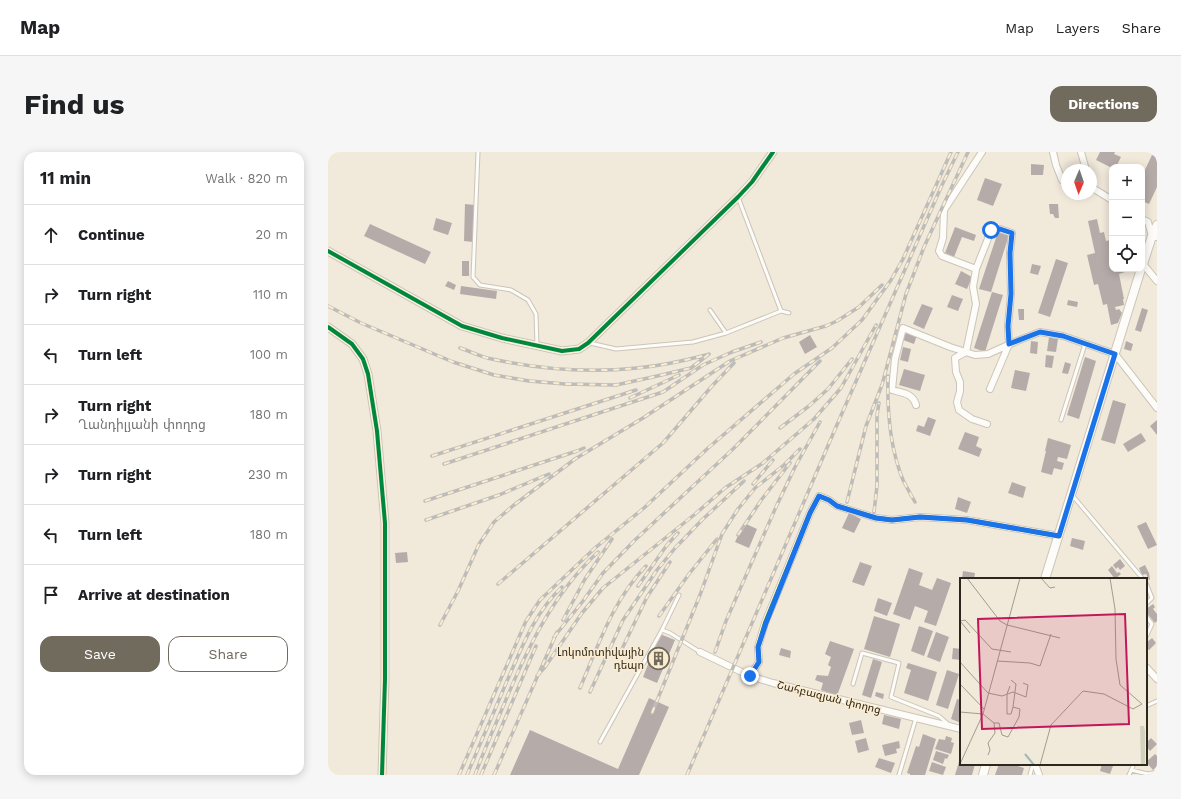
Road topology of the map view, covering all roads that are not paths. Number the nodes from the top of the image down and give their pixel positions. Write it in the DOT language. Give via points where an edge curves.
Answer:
graph roads {
  1 [pos="478,152"];
  2 [pos="773,152"];
  3 [pos="982,152"];
  4 [pos="1053,152"];
  5 [pos="1081,152"];
  6 [pos="1084,164"];
  7 [pos="1061,178"];
  8 [pos="1097,191"];
  9 [pos="738,198"];
  10 [pos="1109,198"];
  11 [pos="1145,220"];
  12 [pos="1157,225"];
  13 [pos="1154,236"];
  14 [pos="328,251"];
  15 [pos="1145,259"];
  16 [pos="976,269"];
  17 [pos="1145,270"];
  18 [pos="1140,272"];
  19 [pos="1157,281"];
  20 [pos="710,310"];
  21 [pos="781,311"];
  22 [pos="789,313"];
  23 [pos="328,327"];
  24 [pos="726,333"];
  25 [pos="588,343"];
  26 [pos="1009,344"];
  27 [pos="1085,344"];
  28 [pos="537,346"];
  29 [pos="966,352"];
  30 [pos="1115,354"];
  31 [pos="990,389"];
  32 [pos="916,405"];
  33 [pos="1157,408"];
  34 [pos="1061,420"];
  35 [pos="987,424"];
  36 [pos="1072,495"];
  37 [pos="1059,536"];
  38 [pos="1045,578"];
  39 [pos="1142,578"];
  40 [pos="1147,586"];
  41 [pos="679,595"];
  42 [pos="1147,603"];
  43 [pos="1147,617"];
  44 [pos="662,630"];
  45 [pos="1147,635"];
  46 [pos="700,652"];
  47 [pos="1147,670"];
  48 [pos="750,676"];
  49 [pos="1157,679"];
  50 [pos="853,684"];
  51 [pos="1157,701"];
  52 [pos="1147,706"];
  53 [pos="916,718"];
  54 [pos="951,727"];
  55 [pos="960,729"];
  56 [pos="600,742"];
  57 [pos="986,765"];
  58 [pos="1034,765"];
  59 [pos="1034,765"];
  60 [pos="1134,765"];
  61 [pos="1131,770"];
  62 [pos="1157,772"];
  63 [pos="382,775"];
  64 [pos="898,775"];
  65 [pos="983,775"];
  66 [pos="1030,775"];
  67 [pos="1039,775"];
  68 [pos="1129,775"];
  69 [pos="1150,775"];
  1 -- 28 [label="lane" via="473,277 480,285 511,290 528,300 536,314"];
  2 -- 9 [label="street"];
  3 -- 16 [label="street" via="944,210 940,250 942,256"];
  4 -- 7 [label="street"];
  5 -- 6 [label="street"];
  8 -- 10 [label="street"];
  9 -- 21 [label="lane"];
  9 -- 25 [label="street"];
  11 -- 13 [label="street"];
  12 -- 13 [label="main road"];
  13 -- 15 [label="main road"];
  14 -- 28 [label="street" via="462,326"];
  16 -- 26 [label="street" via="991,230 1000,229 1012,233"];
  16 -- 29 [label="street" via="973,287 976,304"];
  17 -- 19 [label="street"];
  18 -- 30 [label="main road"];
  20 -- 24 [label="lane"];
  21 -- 22 [label="lane"];
  21 -- 24 [label="lane"];
  23 -- 63 [label="street" via="352,344 363,359 378,432 385,523"];
  24 -- 25 [label="lane" via="693,342 616,349"];
  25 -- 28 [label="street" via="579,349 562,351"];
  26 -- 27 [label="street" via="1040,332 1063,336"];
  26 -- 29 [label="street" via="988,354 975,355"];
  26 -- 31 [label="street"];
  27 -- 30 [label="street"];
  27 -- 34 [label="lane"];
  29 -- 32 [label="street" via="903,328 895,360 892,390 908,394"];
  29 -- 35 [label="street" via="955,358 960,382 957,402 959,410 972,419"];
  30 -- 33 [label="street"];
  30 -- 36 [label="main road"];
  36 -- 37 [label="main road"];
  36 -- 39 [label="lane"];
  37 -- 38 [label="main road"];
  37 -- 48 [label="street" via="967,520 876,518 837,506 819,496 766,623 758,647 759,662"];
  40 -- 42 [label="lane" via="1152,598"];
  41 -- 44 [label="lane"];
  43 -- 45 [label="lane" via="1152,624"];
  44 -- 46 [label="lane"];
  44 -- 56 [label="lane"];
  46 -- 48 [label="street, Շահբազյան փողոց"];
  47 -- 49 [label="street"];
  48 -- 53 [label="street, Շահբազյան փողոց"];
  50 -- 54 [label="lane" via="862,653 899,663 891,697 939,716"];
  51 -- 52 [label="lane"];
  53 -- 54 [label="street, Շահբազյան փողոց"];
  53 -- 64 [label="lane"];
  54 -- 55 [label="street, Շահբազյան փողոց"];
  57 -- 65 [label="main road"];
  58 -- 66 [label="lane"];
  59 -- 67 [label="street"];
  60 -- 61 [label="lane"];
  61 -- 68 [label="lane"];
  61 -- 69 [label="lane"];
  62 -- 69 [label="lane"];
}
